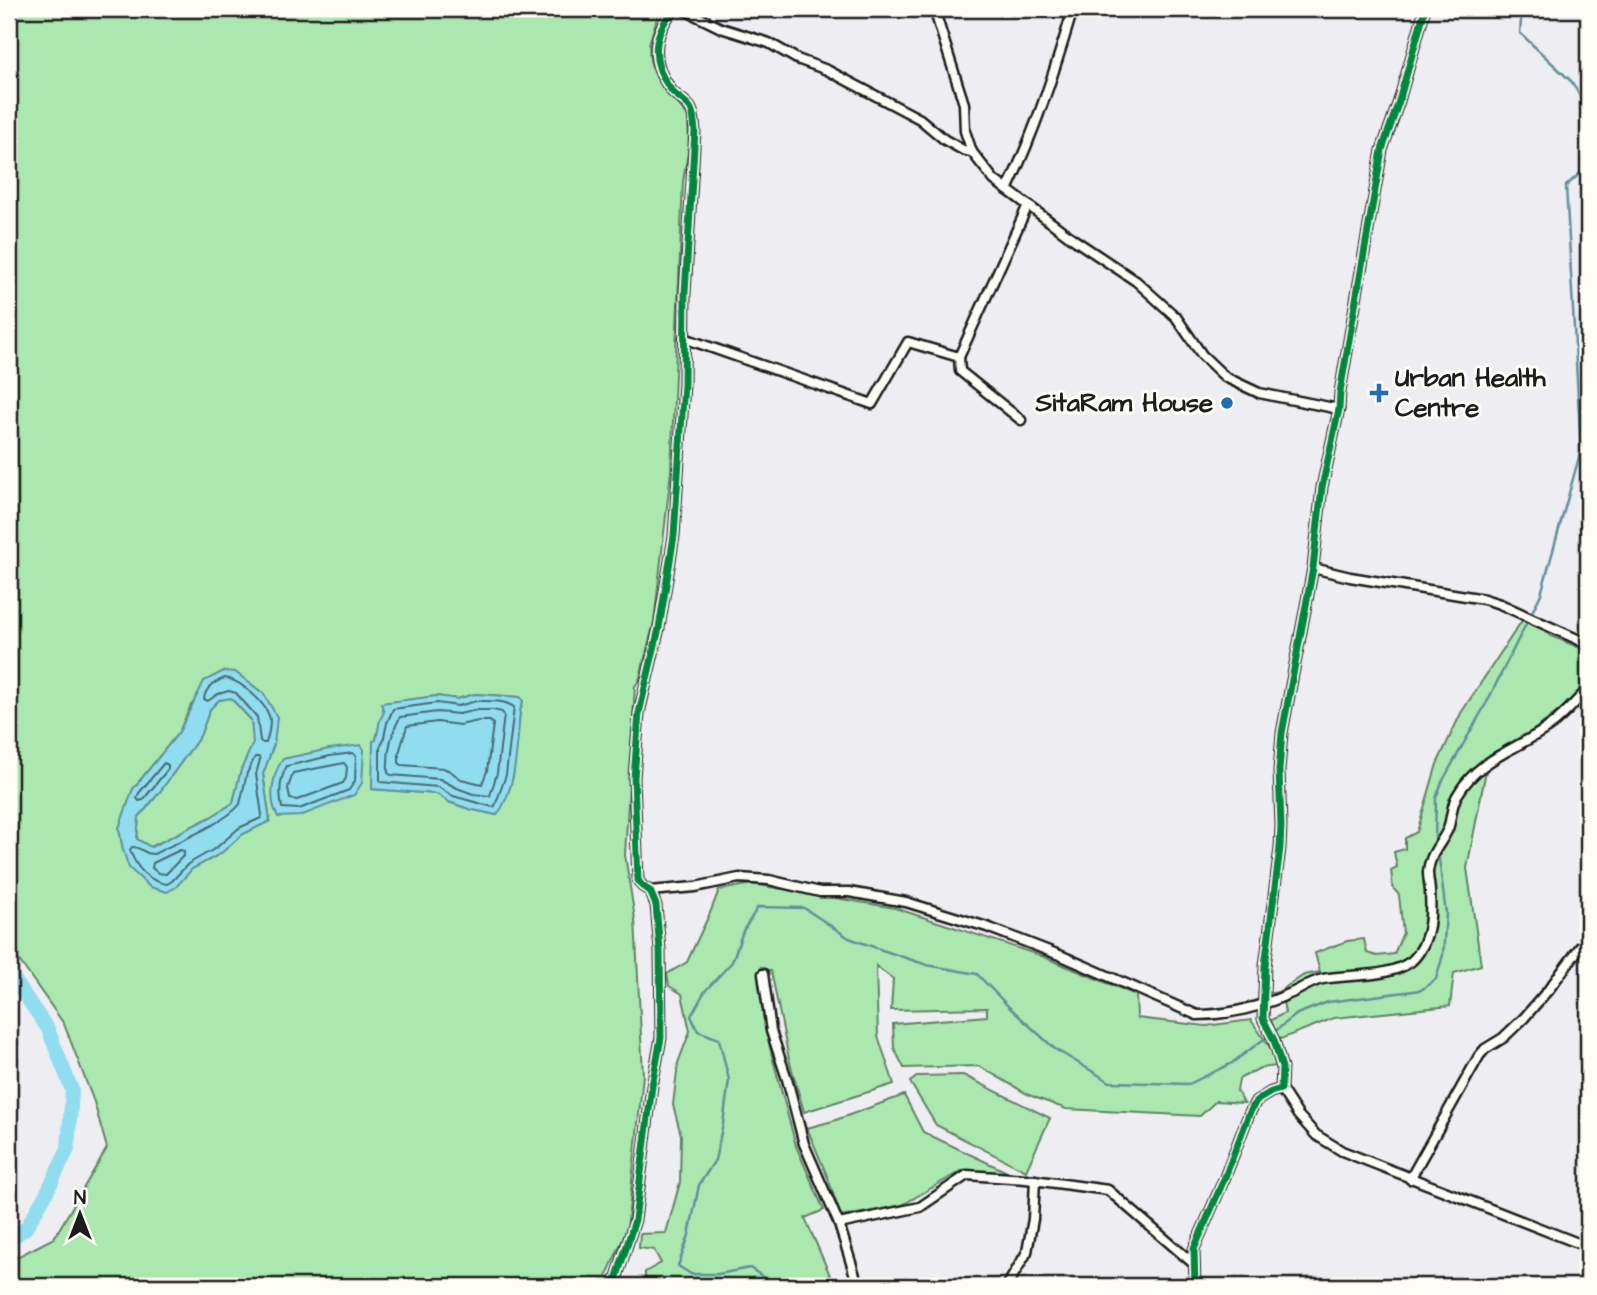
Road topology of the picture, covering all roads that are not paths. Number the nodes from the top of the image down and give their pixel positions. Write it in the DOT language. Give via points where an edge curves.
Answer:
graph roads {
  1 [pos="674,9"];
  2 [pos="682,9"];
  3 [pos="934,9"];
  4 [pos="1073,9"];
  5 [pos="1425,9"];
  6 [pos="972,152"];
  7 [pos="1007,190"];
  8 [pos="1028,205"];
  9 [pos="684,338"];
  10 [pos="960,357"];
  11 [pos="1339,409"];
  12 [pos="1021,420"];
  13 [pos="1313,568"];
  14 [pos="1588,644"];
  15 [pos="1588,689"];
  16 [pos="650,891"];
  17 [pos="1588,946"];
  18 [pos="763,974"];
  19 [pos="1264,1003"];
  20 [pos="1281,1089"];
  21 [pos="1410,1179"];
  22 [pos="1035,1180"];
  23 [pos="839,1224"];
  24 [pos="1588,1247"];
  25 [pos="1194,1265"];
  26 [pos="614,1286"];
  27 [pos="860,1286"];
  28 [pos="1007,1286"];
  29 [pos="1195,1286"];
  1 -- 9 [label="street" via="656,41 657,64 672,91 691,108 695,131"];
  2 -- 6 [label="street" via="827,70 920,118 945,140"];
  3 -- 6 [label="street" via="964,104"];
  4 -- 7 [label="street" via="1025,154"];
  5 -- 11 [label="street" via="1382,150"];
  6 -- 7 [label="street"];
  7 -- 8 [label="street"];
  8 -- 10 [label="street"];
  8 -- 11 [label="street" via="1136,281 1176,317 1202,355 1225,377 1259,393"];
  9 -- 10 [label="street" via="872,404 908,342"];
  9 -- 16 [label="street" via="674,536 639,713 634,778 638,880"];
  10 -- 12 [label="street" via="960,371"];
  11 -- 13 [label="street" via="1322,487"];
  13 -- 14 [label="street" via="1484,599"];
  13 -- 19 [label="street" via="1283,733 1280,848"];
  15 -- 19 [label="street" via="1552,725 1470,776 1456,796 1448,828 1431,858 1430,922 1412,961 1395,969 1306,984"];
  16 -- 19 [label="street" via="739,878 906,902 987,927 1197,1014 1239,1011"];
  16 -- 26 [label="street" via="659,939 661,1038 635,1220"];
  17 -- 21 [label="street" via="1581,946 1524,1018 1479,1056"];
  18 -- 23 [label="street" via="771,1031 804,1144"];
  19 -- 20 [label="street" via="1263,1019 1282,1068"];
  20 -- 21 [label="street" via="1316,1135"];
  20 -- 25 [label="street" via="1256,1101 1249,1114 1194,1249"];
  21 -- 24 [label="street"];
  22 -- 23 [label="street" via="967,1175 920,1207"];
  22 -- 25 [label="street" via="1108,1190"];
  22 -- 28 [label="street" via="1027,1252"];
  23 -- 27 [label="street"];
  25 -- 29 [label="street"];
}
